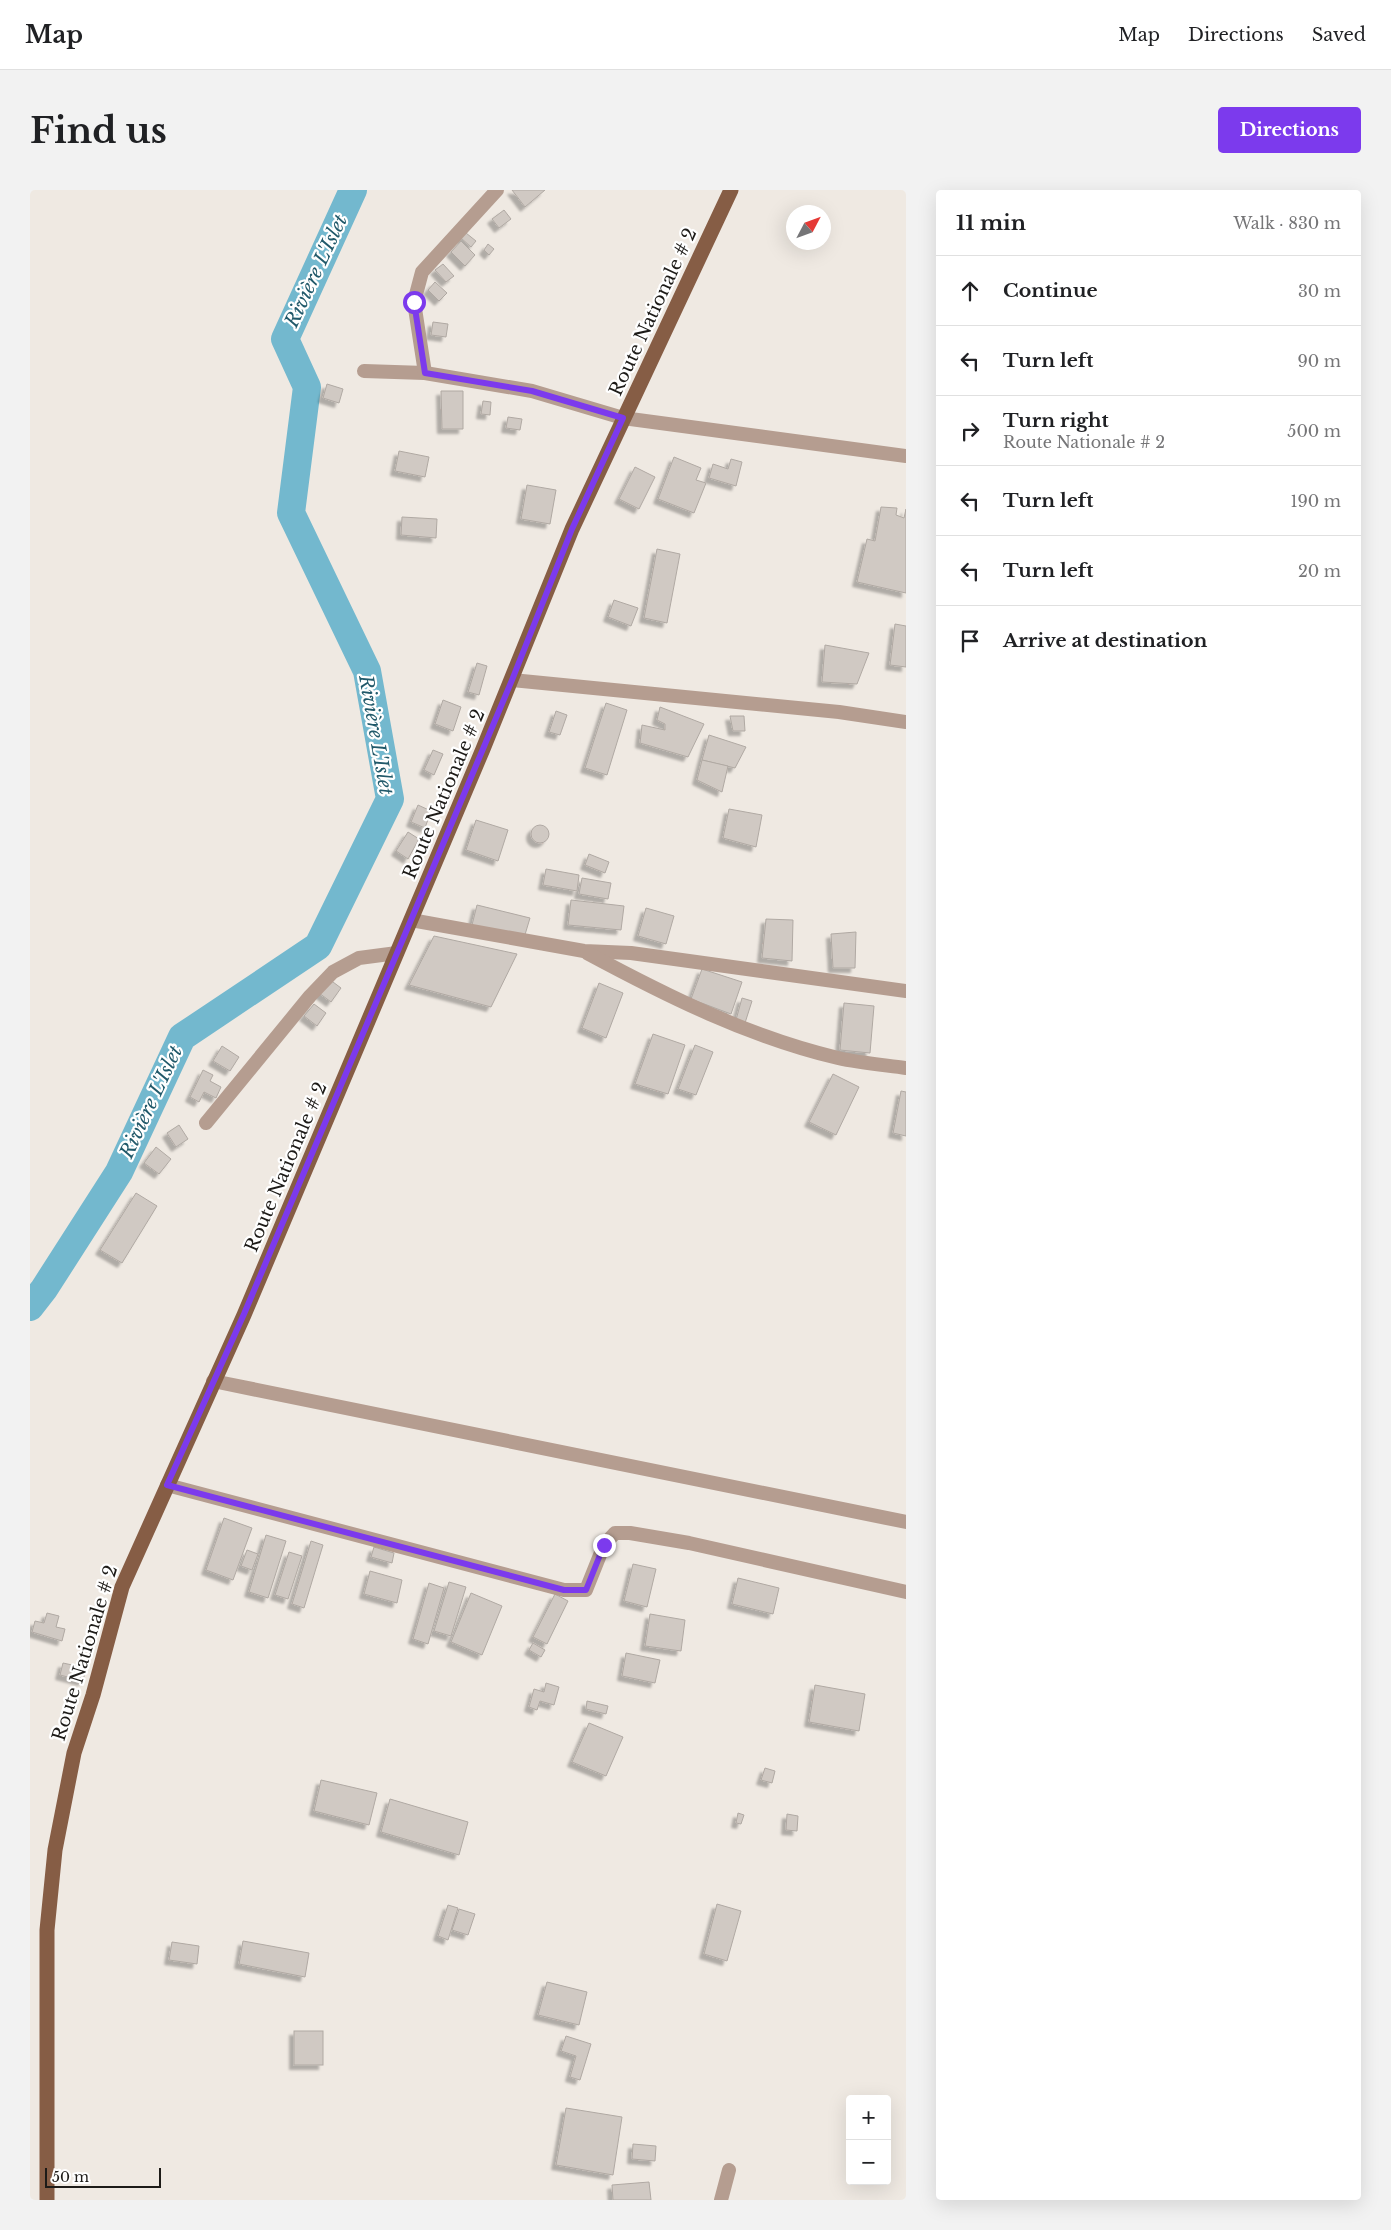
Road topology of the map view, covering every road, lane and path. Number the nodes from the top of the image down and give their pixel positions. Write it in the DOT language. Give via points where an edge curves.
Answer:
graph roads {
  1 [pos="496,190"];
  2 [pos="731,190"];
  3 [pos="364,371"];
  4 [pos="425,373"];
  5 [pos="623,418"];
  6 [pos="906,456"];
  7 [pos="512,680"];
  8 [pos="906,722"];
  9 [pos="411,920"];
  10 [pos="584,952"];
  11 [pos="397,953"];
  12 [pos="906,991"];
  13 [pos="906,1068"];
  14 [pos="206,1123"];
  15 [pos="214,1381"];
  16 [pos="167,1485"];
  17 [pos="906,1522"];
  18 [pos="906,1592"];
  19 [pos="728,2170"];
  20 [pos="47,2200"];
  21 [pos="720,2200"];
  1 -- 4 [label="street" via="422,272 414,302"];
  2 -- 5 [label="main road, Route Nationale # 2"];
  3 -- 4 [label="street"];
  4 -- 5 [label="street" via="532,391"];
  5 -- 6 [label="street"];
  5 -- 7 [label="main road, Route Nationale # 2" via="572,529"];
  7 -- 8 [label="street" via="839,712"];
  7 -- 9 [label="main road, Route Nationale # 2"];
  9 -- 10 [label="street"];
  9 -- 11 [label="main road, Route Nationale # 2"];
  10 -- 12 [label="street" via="631,953"];
  10 -- 13 [label="street" via="651,987 784,1043 840,1058"];
  11 -- 14 [label="street" via="359,958 333,972"];
  11 -- 15 [label="main road, Route Nationale # 2"];
  15 -- 16 [label="main road, Route Nationale # 2"];
  15 -- 17 [label="street"];
  16 -- 18 [label="street" via="564,1590 586,1590 604,1545 615,1533 630,1533 689,1543"];
  16 -- 20 [label="main road, Route Nationale # 2" via="122,1586 74,1753 54,1850 47,1930"];
  19 -- 21 [label="street"];
}
